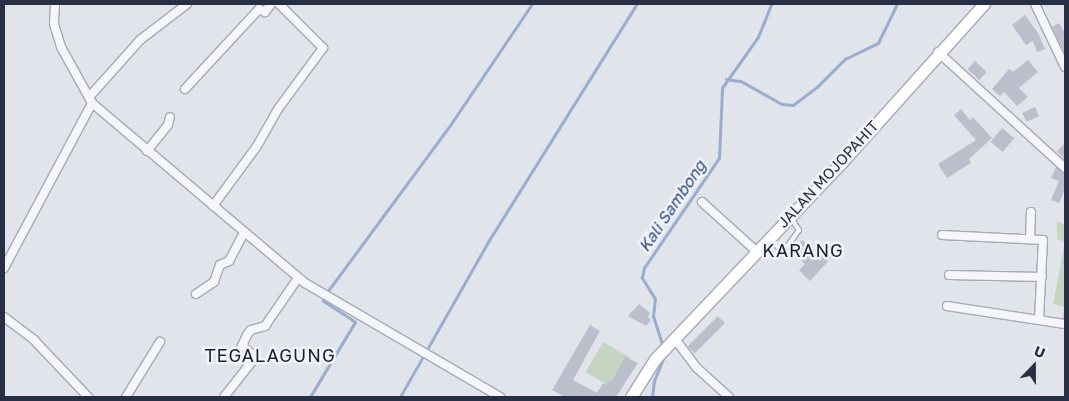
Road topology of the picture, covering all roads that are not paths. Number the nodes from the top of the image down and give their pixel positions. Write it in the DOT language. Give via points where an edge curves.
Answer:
graph roads {
  1 [pos="55,4"];
  2 [pos="187,4"];
  3 [pos="271,4"];
  4 [pos="279,4"];
  5 [pos="984,4"];
  6 [pos="1035,4"];
  7 [pos="938,52"];
  8 [pos="1065,67"];
  9 [pos="184,89"];
  10 [pos="91,99"];
  11 [pos="170,117"];
  12 [pos="147,151"];
  13 [pos="1065,168"];
  14 [pos="702,202"];
  15 [pos="212,206"];
  16 [pos="1032,212"];
  17 [pos="790,216"];
  18 [pos="244,233"];
  19 [pos="942,235"];
  20 [pos="768,239"];
  21 [pos="1030,239"];
  22 [pos="756,251"];
  23 [pos="4,268"];
  24 [pos="949,275"];
  25 [pos="298,278"];
  26 [pos="1042,278"];
  27 [pos="196,294"];
  28 [pos="947,306"];
  29 [pos="4,317"];
  30 [pos="1039,319"];
  31 [pos="1065,324"];
  32 [pos="673,341"];
  33 [pos="160,342"];
  34 [pos="88,397"];
  35 [pos="126,397"];
  36 [pos="224,397"];
  37 [pos="500,397"];
  38 [pos="631,397"];
  39 [pos="729,397"];
  1 -- 10 [label="street" via="54,24 61,47"];
  2 -- 10 [label="street" via="140,40"];
  3 -- 9 [label="street" via="265,12 259,8"];
  4 -- 15 [label="street" via="323,48"];
  5 -- 7 [label="street, JALAN MOJOPAHIT"];
  6 -- 8 [label="street"];
  7 -- 13 [label="street"];
  7 -- 17 [label="street, JALAN MOJOPAHIT"];
  10 -- 12 [label="street"];
  10 -- 23 [label="street"];
  11 -- 12 [label="street" via="168,125"];
  12 -- 15 [label="street"];
  14 -- 22 [label="street"];
  15 -- 18 [label="street"];
  16 -- 21 [label="street"];
  17 -- 20 [label="street, JALAN MOJOPAHIT"];
  17 -- 20 [label="lane" via="799,230 786,248 780,249"];
  18 -- 25 [label="street"];
  18 -- 27 [label="street" via="228,261 220,265 214,282"];
  19 -- 21 [label="street"];
  20 -- 22 [label="street, JALAN MOJOPAHIT"];
  21 -- 26 [label="street" via="1043,240"];
  22 -- 32 [label="street, JALAN MOJOPAHIT"];
  24 -- 26 [label="street"];
  25 -- 36 [label="street" via="265,326 246,335 242,346 254,359"];
  25 -- 37 [label="street" via="321,295"];
  26 -- 30 [label="street"];
  28 -- 30 [label="street"];
  29 -- 34 [label="street" via="34,340"];
  30 -- 31 [label="street"];
  32 -- 38 [label="street, JALAN MOJOPAHIT" via="660,354"];
  32 -- 39 [label="street"];
  33 -- 35 [label="street"];
}
